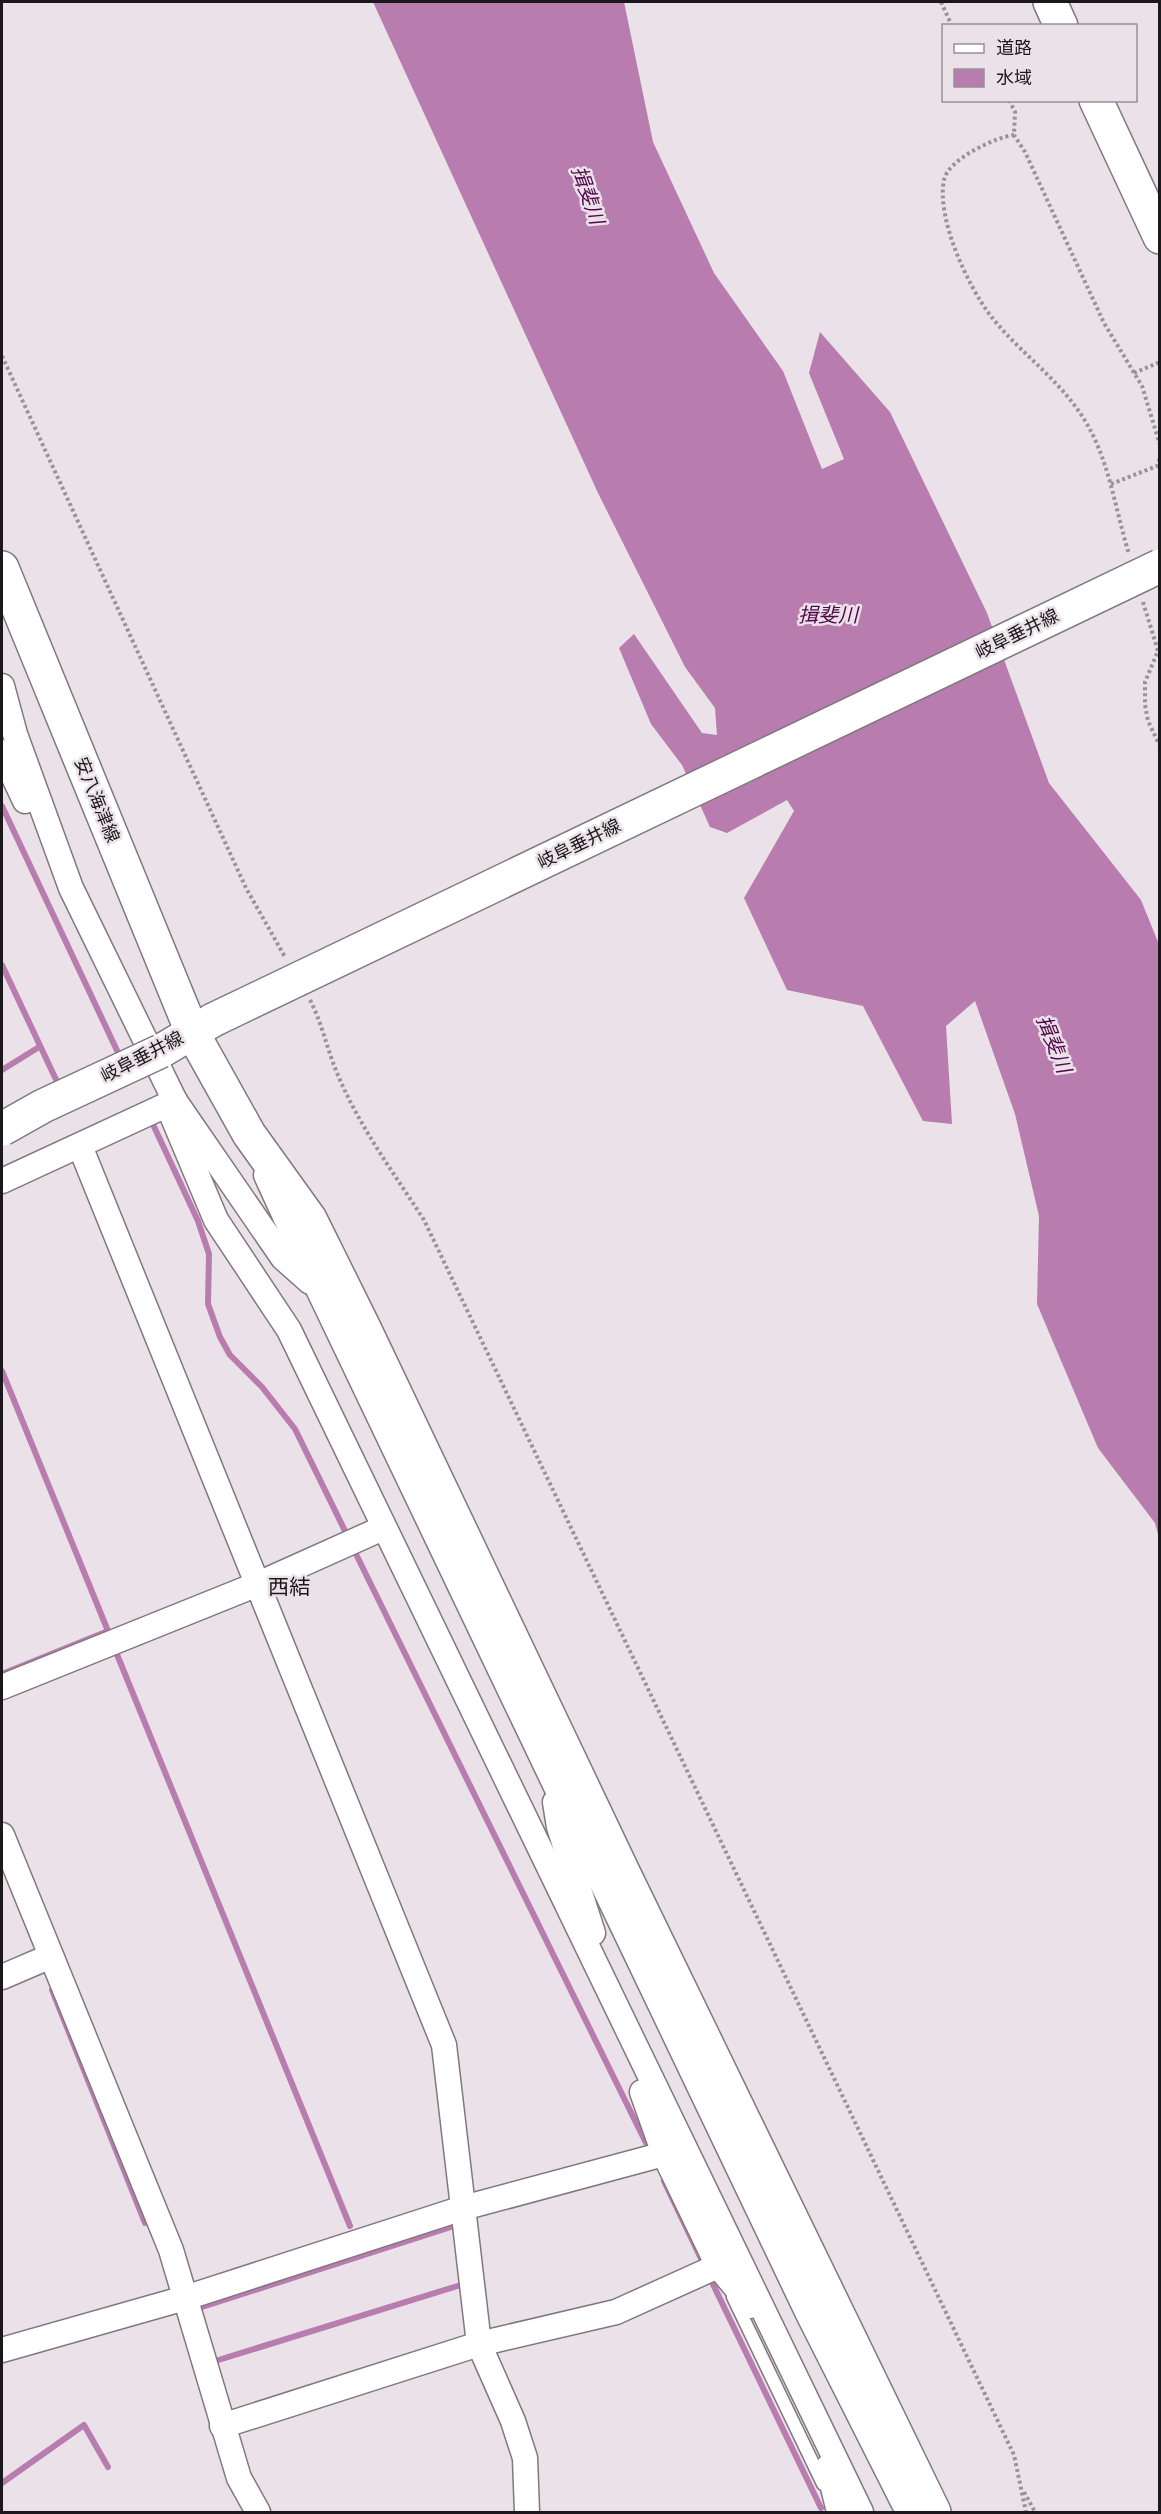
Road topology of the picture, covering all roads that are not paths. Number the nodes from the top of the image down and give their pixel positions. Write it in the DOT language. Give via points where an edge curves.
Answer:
graph roads {
  1 [pos="1097,102"];
  2 [pos="1160,237"];
  3 [pos="1144,561"];
  4 [pos="2,568"];
  5 [pos="2,686"];
  6 [pos="2,752"];
  7 [pos="71,888"];
  8 [pos="203,1026"];
  9 [pos="175,1101"];
  10 [pos="2,1129"];
  11 [pos="249,1134"];
  12 [pos="80,1146"];
  13 [pos="2,1181"];
  14 [pos="316,1287"];
  15 [pos="383,1528"];
  16 [pos="258,1584"];
  17 [pos="2,1687"];
  18 [pos="548,1767"];
  19 [pos="2,1835"];
  20 [pos="51,1956"];
  21 [pos="2,1977"];
  22 [pos="618,2011"];
  23 [pos="664,2154"];
  24 [pos="463,2208"];
  25 [pos="718,2266"];
  26 [pos="185,2298"];
  27 [pos="776,2338"];
  28 [pos="479,2344"];
  29 [pos="2,2350"];
  30 [pos="222,2426"];
  31 [pos="819,2426"];
  32 [pos="258,2512"];
  33 [pos="527,2512"];
  34 [pos="837,2512"];
  35 [pos="861,2512"];
  36 [pos="908,2512"];
  37 [pos="934,2512"];
  1 -- 2 [label="main road"];
  3 -- 8 [label="main road, 岐阜垂井線, bridge"];
  4 -- 8 [label="main road, 安八海津線"];
  5 -- 7 [label="street" via="15,734"];
  6 -- 7 [label="street"];
  7 -- 9 [label="street"];
  8 -- 10 [label="main road, 岐阜垂井線, bridge" via="161,1051"];
  8 -- 11 [label="main road, 安八海津線"];
  9 -- 12 [label="street"];
  9 -- 14 [label="street" via="283,1258"];
  9 -- 15 [label="street" via="171,1113 216,1220 289,1330"];
  11 -- 14 [label="street"];
  11 -- 37 [label="main road, 安八海津線" via="310,1220 365,1330"];
  12 -- 13 [label="street"];
  12 -- 16 [label="street"];
  14 -- 18 [label="street"];
  15 -- 16 [label="street"];
  15 -- 22 [label="street"];
  16 -- 17 [label="street"];
  16 -- 24 [label="street" via="444,2045"];
  18 -- 22 [label="street" via="559,1827"];
  18 -- 36 [label="street" via="808,2314"];
  19 -- 20 [label="street"];
  20 -- 21 [label="street"];
  20 -- 26 [label="street" via="171,2250"];
  22 -- 23 [label="street"];
  22 -- 27 [label="street"];
  23 -- 24 [label="street"];
  23 -- 25 [label="street"];
  24 -- 26 [label="street"];
  24 -- 28 [label="street"];
  25 -- 27 [label="street"];
  25 -- 28 [label="street" via="616,2312"];
  25 -- 34 [label="lane"];
  26 -- 29 [label="street"];
  26 -- 30 [label="street"];
  27 -- 31 [label="street"];
  28 -- 30 [label="street"];
  28 -- 33 [label="street" via="525,2458"];
  30 -- 32 [label="street" via="239,2478"];
  31 -- 34 [label="street"];
  31 -- 35 [label="street"];
}
